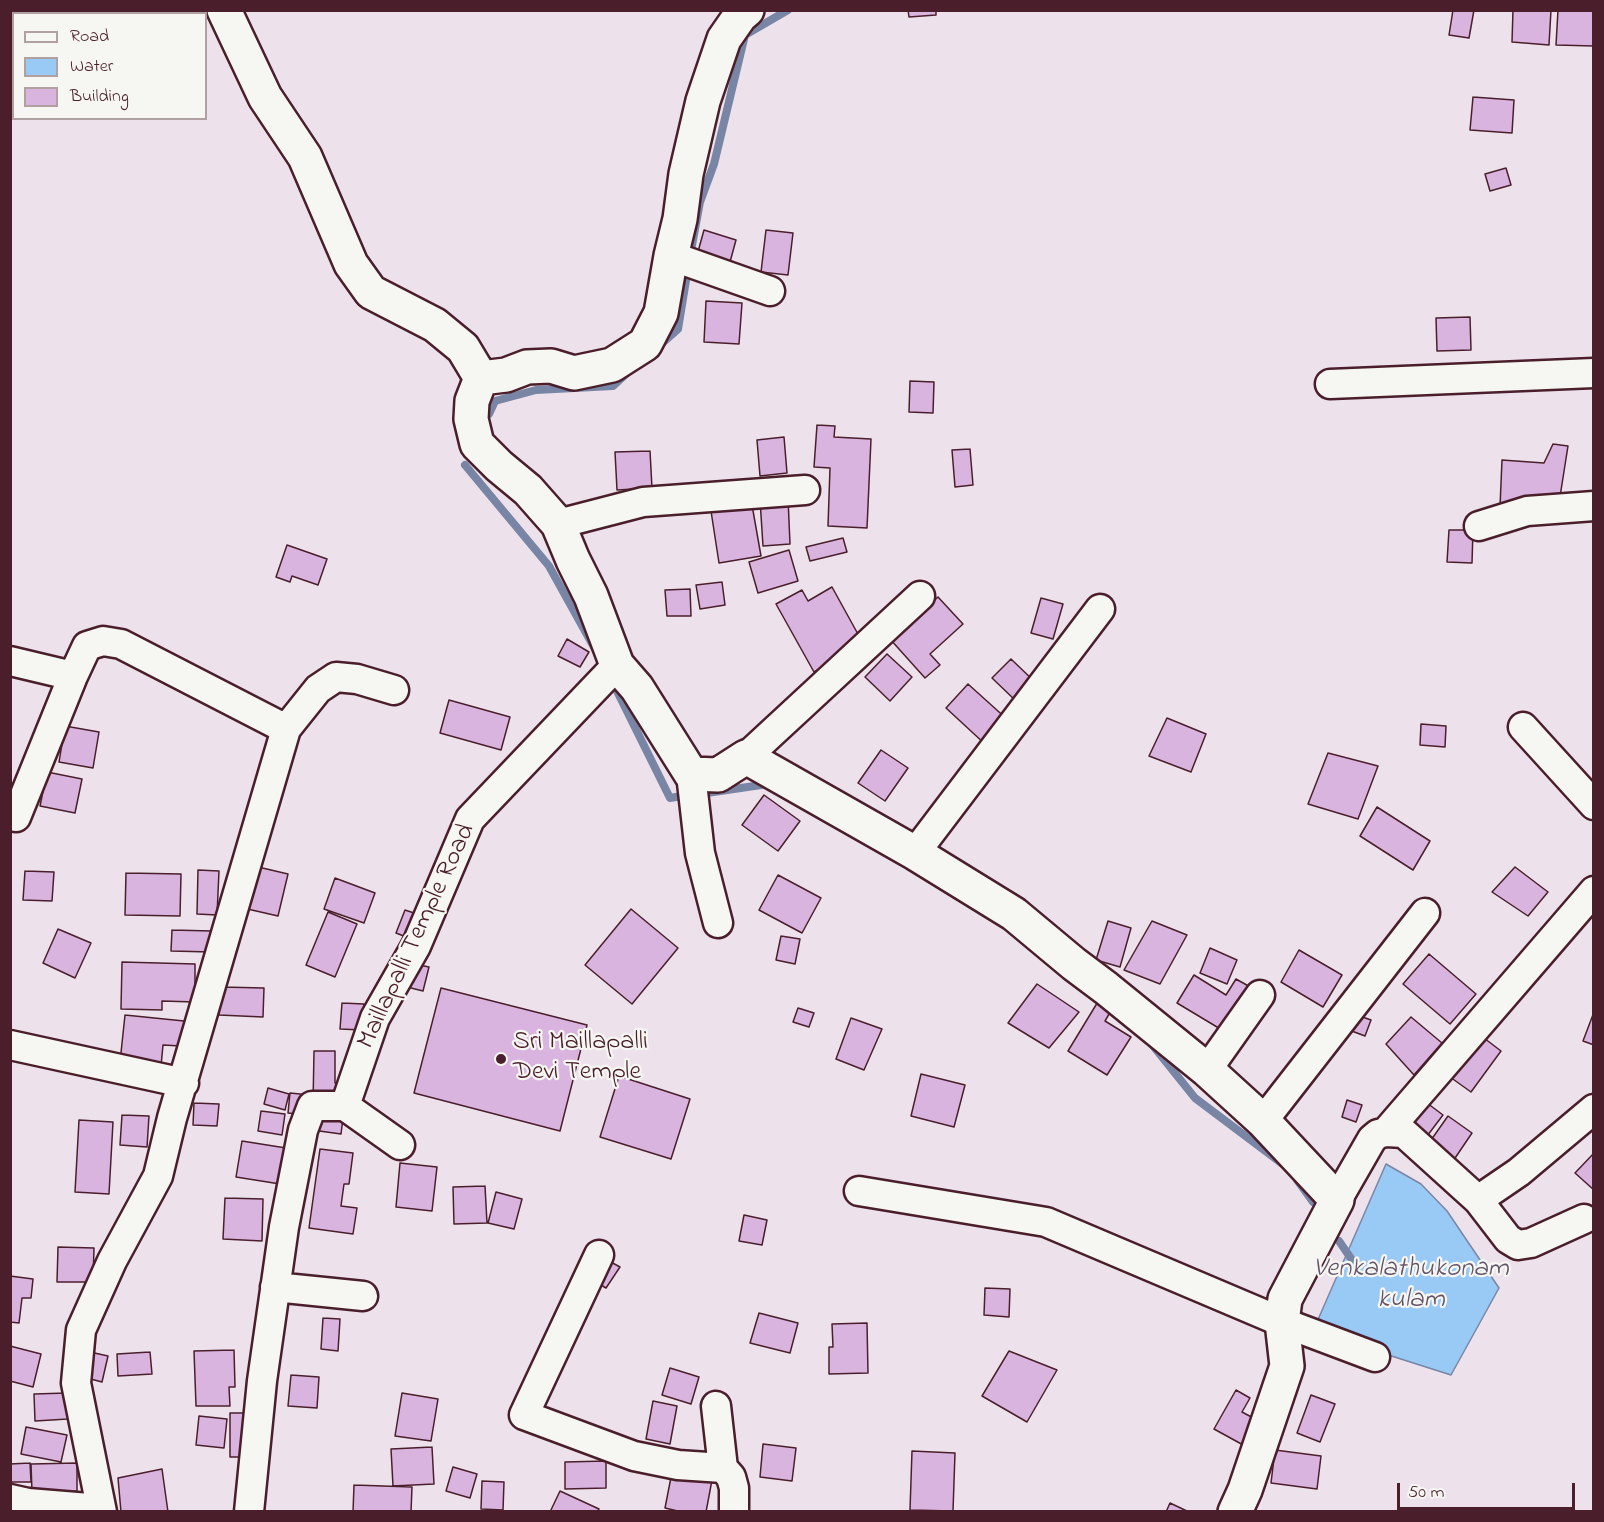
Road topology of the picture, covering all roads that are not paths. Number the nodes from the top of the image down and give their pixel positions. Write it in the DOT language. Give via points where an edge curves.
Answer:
graph roads {
  1 [pos="224,10"];
  2 [pos="747,10"];
  3 [pos="670,256"];
  4 [pos="770,291"];
  5 [pos="1593,373"];
  6 [pos="481,378"];
  7 [pos="1330,384"];
  8 [pos="805,490"];
  9 [pos="1593,506"];
  10 [pos="558,524"];
  11 [pos="1479,526"];
  12 [pos="920,596"];
  13 [pos="1100,609"];
  14 [pos="10,661"];
  15 [pos="616,665"];
  16 [pos="73,676"];
  17 [pos="394,690"];
  18 [pos="1523,727"];
  19 [pos="286,729"];
  20 [pos="746,757"];
  21 [pos="691,774"];
  22 [pos="1593,805"];
  23 [pos="16,817"];
  24 [pos="915,853"];
  25 [pos="1593,891"];
  26 [pos="1425,913"];
  27 [pos="718,923"];
  28 [pos="1260,995"];
  29 [pos="10,1045"];
  30 [pos="1207,1070"];
  31 [pos="184,1083"];
  32 [pos="345,1106"];
  33 [pos="1593,1109"];
  34 [pos="1263,1121"];
  35 [pos="1386,1132"];
  36 [pos="400,1145"];
  37 [pos="859,1191"];
  38 [pos="1337,1200"];
  39 [pos="1478,1200"];
  40 [pos="1584,1219"];
  41 [pos="599,1255"];
  42 [pos="275,1287"];
  43 [pos="363,1296"];
  44 [pos="1282,1322"];
  45 [pos="1375,1357"];
  46 [pos="716,1406"];
  47 [pos="723,1468"];
  48 [pos="10,1499"];
  49 [pos="101,1510"];
  50 [pos="249,1512"];
  51 [pos="734,1512"];
  52 [pos="1235,1512"];
  1 -- 6 [label="street" via="265,97 304,157 351,264 371,292 435,326 462,348"];
  2 -- 3 [label="street" via="724,39 703,101"];
  3 -- 4 [label="street"];
  3 -- 6 [label="street" via="661,313 645,344 612,365 574,373 551,366 527,367"];
  5 -- 7 [label="street"];
  6 -- 10 [label="street" via="472,401 471,419 477,444 528,490"];
  8 -- 10 [label="street" via="643,502"];
  9 -- 11 [label="street" via="1527,511"];
  10 -- 15 [label="street" via="591,596"];
  12 -- 20 [label="street"];
  13 -- 24 [label="street"];
  14 -- 16 [label="street"];
  15 -- 21 [label="street" via="637,688"];
  15 -- 32 [label="street, Maillapalli Temple Road" via="470,819 416,946 375,1018"];
  16 -- 19 [label="street" via="87,646 103,641 121,644"];
  16 -- 23 [label="street"];
  17 -- 19 [label="street" via="336,676 318,689"];
  18 -- 22 [label="street"];
  19 -- 31 [label="street"];
  20 -- 21 [label="street" via="718,776"];
  20 -- 24 [label="street"];
  21 -- 27 [label="street" via="700,853"];
  24 -- 30 [label="street" via="1014,914"];
  25 -- 35 [label="street"];
  26 -- 34 [label="street"];
  28 -- 30 [label="street"];
  29 -- 31 [label="street"];
  30 -- 34 [label="street"];
  31 -- 49 [label="street" via="158,1176 112,1261 81,1330 76,1383"];
  32 -- 36 [label="street"];
  32 -- 42 [label="street" via="312,1106 303,1130"];
  33 -- 39 [label="street" via="1519,1172"];
  34 -- 38 [label="street"];
  35 -- 38 [label="street" via="1372,1139"];
  35 -- 39 [label="street" via="1404,1133"];
  37 -- 44 [label="street" via="1046,1222"];
  38 -- 44 [label="street" via="1285,1299"];
  39 -- 40 [label="street" via="1508,1239 1518,1245"];
  41 -- 47 [label="street" via="524,1415 634,1456 678,1465"];
  42 -- 43 [label="street"];
  42 -- 50 [label="street"];
  44 -- 45 [label="street"];
  44 -- 52 [label="street" via="1287,1366"];
  46 -- 47 [label="street"];
  47 -- 51 [label="street" via="734,1488"];
  48 -- 49 [label="street"];
}
